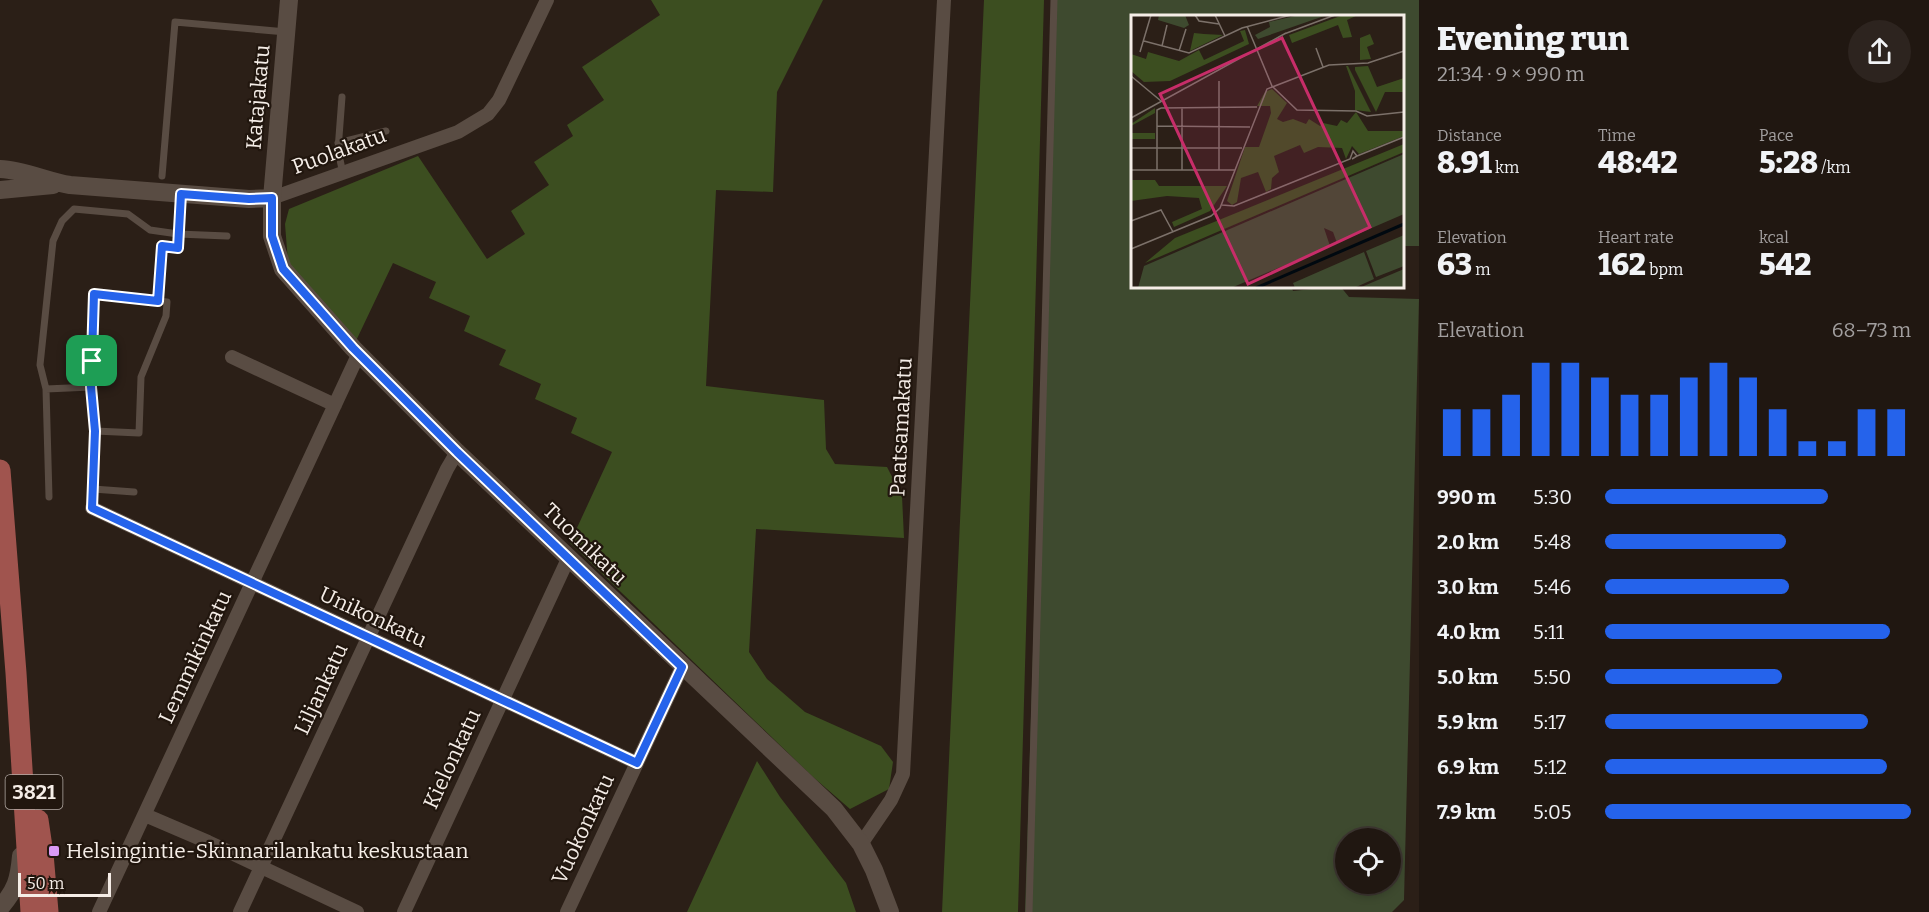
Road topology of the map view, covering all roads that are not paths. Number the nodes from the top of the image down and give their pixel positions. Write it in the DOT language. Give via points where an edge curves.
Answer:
graph roads {
  1 [pos="289,0"];
  2 [pos="548,0"];
  3 [pos="944,0"];
  4 [pos="1054,0"];
  5 [pos="286,32"];
  6 [pos="342,97"];
  7 [pos="386,131"];
  8 [pos="339,143"];
  9 [pos="0,169"];
  10 [pos="344,174"];
  11 [pos="162,176"];
  12 [pos="70,184"];
  13 [pos="0,190"];
  14 [pos="181,194"];
  15 [pos="272,198"];
  16 [pos="178,234"];
  17 [pos="227,236"];
  18 [pos="158,301"];
  19 [pos="358,353"];
  20 [pos="232,357"];
  21 [pos="91,387"];
  22 [pos="45,389"];
  23 [pos="335,405"];
  24 [pos="95,431"];
  25 [pos="457,452"];
  26 [pos="0,470"];
  27 [pos="93,489"];
  28 [pos="134,492"];
  29 [pos="49,497"];
  30 [pos="92,508"];
  31 [pos="568,559"];
  32 [pos="252,583"];
  33 [pos="368,638"];
  34 [pos="682,667"];
  35 [pos="16,673"];
  36 [pos="502,700"];
  37 [pos="637,763"];
  38 [pos="24,803"];
  39 [pos="145,815"];
  40 [pos="861,844"];
  41 [pos="261,867"];
  42 [pos="0,908"];
  43 [pos="31,912"];
  44 [pos="48,912"];
  45 [pos="99,912"];
  46 [pos="240,912"];
  47 [pos="357,912"];
  48 [pos="404,912"];
  49 [pos="567,912"];
  50 [pos="890,912"];
  51 [pos="1029,912"];
  1 -- 5 [label="street, Katajakatu"];
  2 -- 10 [label="street, Puolakatu" via="499,100 488,114 458,132"];
  3 -- 40 [label="street, Paatsamakatu" via="903,774 891,800"];
  4 -- 51 [label="lane"];
  5 -- 11 [label="lane" via="175,22"];
  5 -- 15 [label="street, Katajakatu"];
  6 -- 8 [label="lane"];
  7 -- 8 [label="lane"];
  8 -- 10 [label="lane"];
  9 -- 12 [label="street, Puolakatu"];
  10 -- 15 [label="street, Puolakatu"];
  12 -- 13 [label="street, Puolakatu"];
  12 -- 14 [label="street, Puolakatu"];
  14 -- 15 [label="street, Puolakatu"];
  14 -- 16 [label="lane"];
  15 -- 19 [label="street, Tuomikatu" via="272,236 283,269"];
  16 -- 17 [label="lane"];
  16 -- 18 [label="lane" via="178,248 162,246"];
  16 -- 22 [label="lane" via="150,230 128,214 74,209 62,221 53,241 40,365"];
  18 -- 21 [label="lane" via="94,294"];
  18 -- 24 [label="lane" via="167,302 166,316 141,377 139,433"];
  19 -- 23 [label="street, Lemmikinkatu"];
  19 -- 25 [label="street, Tuomikatu"];
  20 -- 23 [label="street"];
  21 -- 22 [label="lane"];
  21 -- 24 [label="lane"];
  22 -- 29 [label="lane"];
  23 -- 32 [label="street, Lemmikinkatu"];
  24 -- 27 [label="lane"];
  25 -- 31 [label="street, Tuomikatu"];
  25 -- 33 [label="street, Liljankatu"];
  26 -- 35 [label="main road, 3821"];
  27 -- 28 [label="lane"];
  27 -- 30 [label="lane"];
  30 -- 32 [label="street, Unikonkatu"];
  31 -- 34 [label="street, Tuomikatu"];
  31 -- 36 [label="street, Kielonkatu"];
  32 -- 33 [label="street, Unikonkatu"];
  32 -- 39 [label="street, Lemmikinkatu"];
  33 -- 36 [label="street, Unikonkatu"];
  33 -- 41 [label="street, Liljankatu"];
  34 -- 37 [label="street, Vuokonkatu"];
  34 -- 40 [label="street, Tuomikatu" via="826,802"];
  35 -- 38 [label="main road, 3821"];
  35 -- 44 [label="main road, 3821"];
  36 -- 37 [label="street, Unikonkatu"];
  36 -- 48 [label="street, Kielonkatu"];
  37 -- 49 [label="street, Vuokonkatu"];
  38 -- 42 [label="street" via="20,875"];
  38 -- 43 [label="main road, 3821"];
  39 -- 41 [label="street"];
  39 -- 45 [label="street, Lemmikinkatu"];
  40 -- 50 [label="street, Tuomikatu"];
  41 -- 46 [label="street, Liljankatu"];
  41 -- 47 [label="street"];
}
